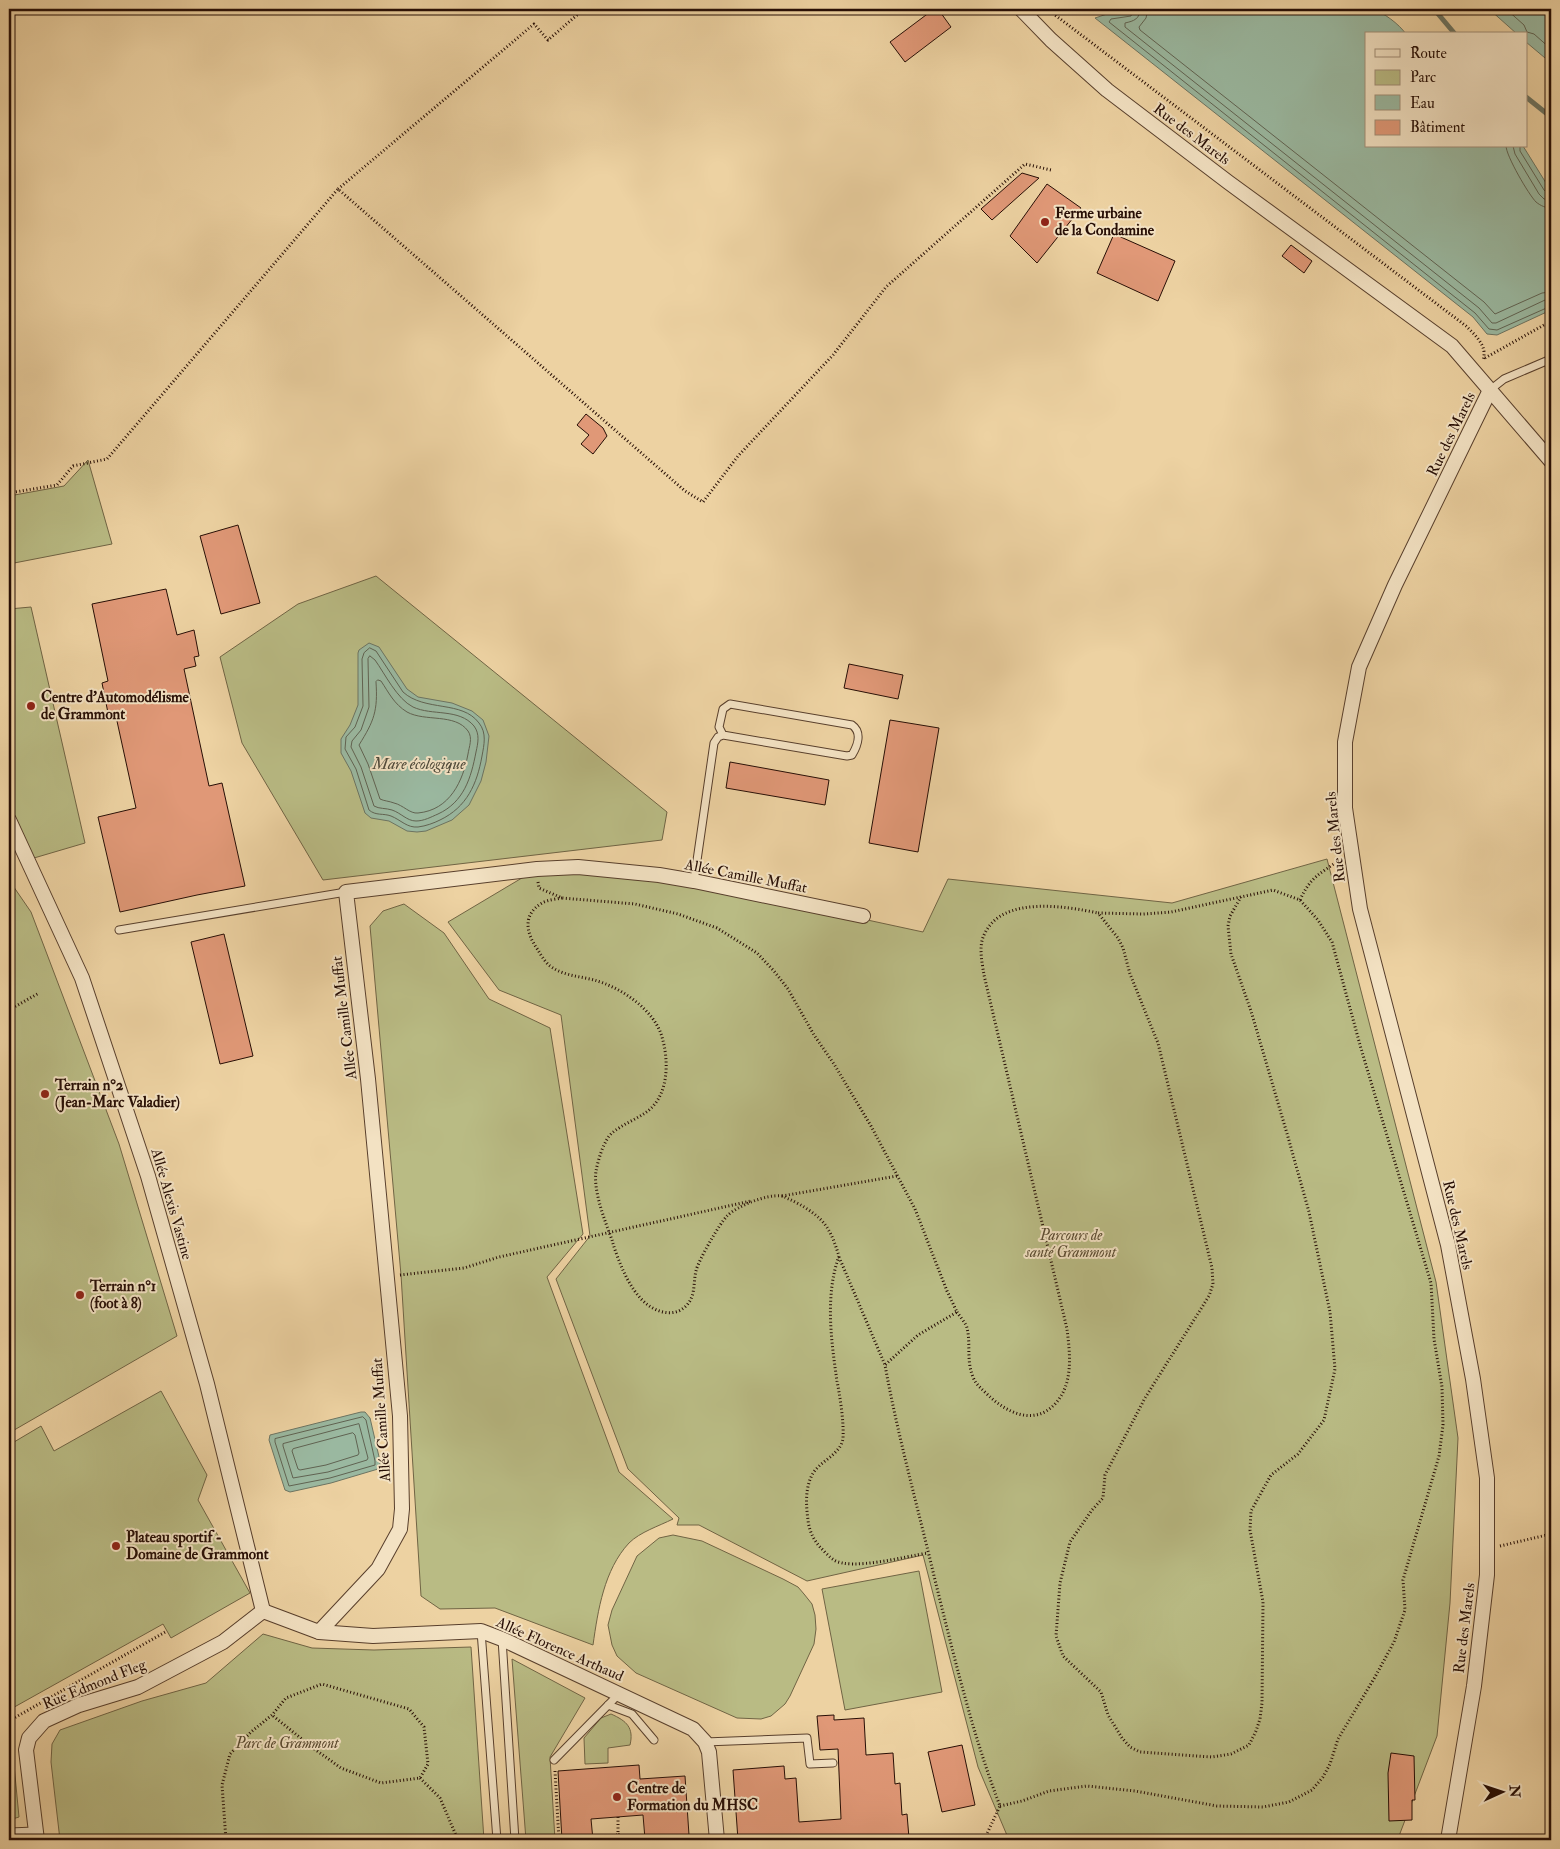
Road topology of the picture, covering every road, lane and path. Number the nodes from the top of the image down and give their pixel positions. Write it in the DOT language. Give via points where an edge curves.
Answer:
graph roads {
  1 [pos="584,9"];
  2 [pos="1021,9"];
  3 [pos="1047,9"];
  4 [pos="1052,170"];
  5 [pos="338,189"];
  6 [pos="1551,321"];
  7 [pos="1485,358"];
  8 [pos="1551,359"];
  9 [pos="1481,366"];
  10 [pos="1490,390"];
  11 [pos="1551,461"];
  12 [pos="9,493"];
  13 [pos="723,736"];
  14 [pos="9,820"];
  15 [pos="1350,843"];
  16 [pos="537,869"];
  17 [pos="694,881"];
  18 [pos="346,892"];
  19 [pos="1241,896"];
  20 [pos="562,898"];
  21 [pos="1300,900"];
  22 [pos="1098,912"];
  23 [pos="863,916"];
  24 [pos="119,930"];
  25 [pos="39,993"];
  26 [pos="9,1010"];
  27 [pos="897,1176"];
  28 [pos="777,1196"];
  29 [pos="754,1200"];
  30 [pos="609,1233"];
  31 [pos="839,1256"];
  32 [pos="386,1276"];
  33 [pos="957,1312"];
  34 [pos="884,1365"];
  35 [pos="1551,1534"];
  36 [pos="1505,1546"];
  37 [pos="928,1553"];
  38 [pos="263,1611"];
  39 [pos="167,1631"];
  40 [pos="319,1632"];
  41 [pos="481,1632"];
  42 [pos="502,1639"];
  43 [pos="615,1691"];
  44 [pos="608,1705"];
  45 [pos="272,1715"];
  46 [pos="9,1721"];
  47 [pos="654,1740"];
  48 [pos="705,1742"];
  49 [pos="554,1760"];
  50 [pos="833,1763"];
  51 [pos="420,1778"];
  52 [pos="1000,1806"];
  53 [pos="618,1817"];
  54 [pos="9,1832"];
  55 [pos="618,1834"];
  56 [pos="36,1836"];
  57 [pos="226,1840"];
  58 [pos="458,1840"];
  59 [pos="497,1840"];
  60 [pos="515,1840"];
  61 [pos="559,1840"];
  62 [pos="612,1840"];
  63 [pos="625,1840"];
  64 [pos="717,1840"];
  65 [pos="984,1840"];
  66 [pos="1448,1840"];
  1 -- 5 [label="path" via="548,40 534,24"];
  2 -- 10 [label="street, Rue des Marels" via="1107,90 1452,346"];
  3 -- 7 [label="path" via="1466,326 1479,339"];
  4 -- 5 [label="path" via="1025,164 886,287 833,354 738,456 703,502 685,491"];
  5 -- 12 [label="path" via="107,459 73,466 57,485"];
  6 -- 7 [label="path"];
  7 -- 9 [label="path"];
  8 -- 10 [label="lane" via="1504,379"];
  10 -- 11 [label="street"];
  10 -- 15 [label="street, Rue des Marels" via="1358,667 1345,742 1345,808"];
  13 -- 13 [label="lane" via="847,756 856,749 859,735 852,725 730,704 723,709 719,727"];
  13 -- 17 [label="lane" via="714,743"];
  14 -- 38 [label="street, Allée Alexis Vastine" via="82,978 148,1176 207,1384"];
  15 -- 21 [label="path" via="1339,860 1311,880"];
  15 -- 66 [label="street, Rue des Marels" via="1360,909 1448,1245 1473,1379 1487,1478 1487,1575 1474,1686"];
  16 -- 17 [label="street, Allée Camille Muffat" via="578,867"];
  16 -- 18 [label="street, Allée Camille Muffat"];
  16 -- 20 [label="path" via="539,888"];
  17 -- 23 [label="street, Allée Camille Muffat"];
  18 -- 24 [label="lane"];
  18 -- 32 [label="street, Allée Camille Muffat" via="368,1079"];
  19 -- 21 [label="path" via="1273,890"];
  19 -- 22 [label="path" via="1171,912"];
  19 -- 22 [label="path" via="1228,926 1231,954 1251,1011 1308,1212 1330,1312 1335,1369 1324,1420 1298,1454 1271,1475 1251,1511 1250,1530 1263,1602 1260,1719 1249,1745 1231,1754 1212,1757 1140,1752 1130,1747 1108,1715 1101,1692 1063,1656 1056,1636 1060,1583 1070,1542 1103,1498 1105,1475 1144,1398 1209,1296 1213,1284 1212,1268 1158,1043 1123,948"];
  20 -- 27 [label="path" via="635,904 678,914 717,928 756,953 788,989 871,1126"];
  20 -- 30 [label="path" via="543,902 530,914 530,939 549,965 560,972 612,986 630,996 657,1024 666,1060 662,1093 649,1110 610,1134 602,1151 596,1172 597,1190"];
  21 -- 52 [label="path" via="1332,942 1431,1283 1443,1425 1440,1456 1403,1580 1406,1610 1394,1642 1338,1739 1323,1777 1312,1790 1289,1802 1263,1807 1217,1806 1087,1786 1049,1791 1022,1802"];
  22 -- 33 [label="path" via="1054,906 1010,911 993,920 984,934 982,945 984,974 1067,1329 1068,1375 1060,1399 1047,1412 1034,1416 1020,1415 999,1405 972,1375 967,1328"];
  25 -- 26 [label="path"];
  27 -- 28 [label="path"];
  27 -- 33 [label="path" via="915,1209"];
  28 -- 29 [label="path"];
  28 -- 31 [label="path" via="805,1206 828,1227"];
  29 -- 30 [label="path"];
  29 -- 30 [label="path" via="727,1216 696,1270 694,1290 687,1305 678,1312 654,1310 637,1296"];
  30 -- 32 [label="path" via="464,1268"];
  31 -- 34 [label="path"];
  31 -- 37 [label="path" via="831,1287 833,1352 843,1439 837,1450 813,1474 808,1486 808,1529 818,1545 834,1560 844,1564"];
  32 -- 40 [label="street, Allée Camille Muffat" via="400,1416 400,1530 378,1569"];
  33 -- 34 [label="path" via="918,1335"];
  34 -- 37 [label="path"];
  35 -- 36 [label="path"];
  37 -- 52 [label="path" via="984,1765"];
  38 -- 40 [label="street, Allée Florence Arthaud"];
  38 -- 56 [label="street, Rue Edmond Fleg" via="223,1642 138,1687 79,1705 44,1721 30,1738 26,1750"];
  39 -- 46 [label="path"];
  40 -- 41 [label="street, Allée Florence Arthaud" via="373,1636"];
  41 -- 42 [label="street, Allée Florence Arthaud"];
  41 -- 59 [label="lane"];
  42 -- 43 [label="street, Allée Florence Arthaud"];
  42 -- 60 [label="lane"];
  43 -- 44 [label="lane" via="614,1699"];
  43 -- 48 [label="street, Allée Florence Arthaud" via="693,1729"];
  44 -- 47 [label="lane" via="632,1714"];
  44 -- 49 [label="lane"];
  45 -- 51 [label="path" via="341,1768 381,1783"];
  45 -- 51 [label="path" via="286,1698 322,1684 409,1709 424,1727 428,1764"];
  45 -- 57 [label="path" via="230,1754 222,1785"];
  48 -- 50 [label="lane" via="807,1738 810,1764"];
  48 -- 64 [label="street" via="709,1752"];
  49 -- 61 [label="path"];
  51 -- 58 [label="path" via="440,1798"];
  52 -- 65 [label="path"];
  53 -- 55 [label="path"];
  54 -- 56 [label="lane"];
  55 -- 62 [label="path"];
  55 -- 63 [label="path"];
}
